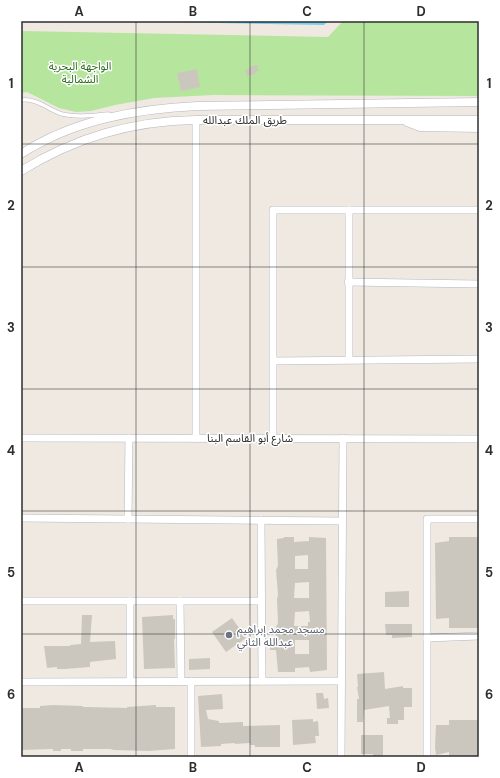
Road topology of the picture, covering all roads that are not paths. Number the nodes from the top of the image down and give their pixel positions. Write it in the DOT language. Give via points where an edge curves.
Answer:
graph roads {
  1 [pos="22,100"];
  2 [pos="479,104"];
  3 [pos="128,113"];
  4 [pos="196,120"];
  5 [pos="404,120"];
  6 [pos="479,120"];
  7 [pos="479,128"];
  8 [pos="21,154"];
  9 [pos="21,172"];
  10 [pos="349,210"];
  11 [pos="479,210"];
  12 [pos="348,282"];
  13 [pos="479,284"];
  14 [pos="349,359"];
  15 [pos="479,360"];
  16 [pos="274,361"];
  17 [pos="21,438"];
  18 [pos="129,438"];
  19 [pos="196,438"];
  20 [pos="273,438"];
  21 [pos="343,438"];
  22 [pos="479,439"];
  23 [pos="21,518"];
  24 [pos="128,519"];
  25 [pos="479,519"];
  26 [pos="261,520"];
  27 [pos="342,521"];
  28 [pos="21,601"];
  29 [pos="130,601"];
  30 [pos="180,601"];
  31 [pos="261,601"];
  32 [pos="479,636"];
  33 [pos="427,638"];
  34 [pos="130,681"];
  35 [pos="181,681"];
  36 [pos="191,681"];
  37 [pos="262,681"];
  38 [pos="341,681"];
  39 [pos="21,682"];
  40 [pos="191,757"];
  41 [pos="341,757"];
  42 [pos="427,757"];
  1 -- 3 [label="lane" via="34,101 51,110 76,116"];
  2 -- 3 [label="street, طريق الملك عبدالله" via="467,102 197,106"];
  3 -- 8 [label="street, طريق الملك عبدالله" via="84,124 56,135"];
  4 -- 5 [label="street, طريق الملك عبدالله"];
  4 -- 9 [label="street, طريق الملك عبدالله" via="152,122 111,131 75,143"];
  4 -- 19 [label="street"];
  5 -- 6 [label="street, طريق الملك عبدالله"];
  5 -- 7 [label="street" via="420,127"];
  10 -- 11 [label="street"];
  10 -- 12 [label="street"];
  10 -- 16 [label="street" via="273,210"];
  12 -- 13 [label="street"];
  12 -- 14 [label="street"];
  14 -- 15 [label="street"];
  14 -- 16 [label="street"];
  16 -- 20 [label="street"];
  17 -- 18 [label="street, شارع أبو القاسم البنا"];
  18 -- 19 [label="street, شارع أبو القاسم البنا"];
  18 -- 24 [label="street"];
  19 -- 20 [label="street, شارع أبو القاسم البنا"];
  20 -- 21 [label="street, شارع أبو القاسم البنا"];
  21 -- 22 [label="street, شارع أبو القاسم البنا"];
  21 -- 27 [label="street"];
  23 -- 24 [label="street"];
  24 -- 26 [label="street"];
  25 -- 33 [label="street" via="427,519"];
  26 -- 27 [label="street"];
  26 -- 31 [label="street"];
  27 -- 38 [label="street"];
  28 -- 29 [label="street"];
  29 -- 30 [label="street"];
  29 -- 34 [label="street"];
  30 -- 31 [label="street"];
  30 -- 35 [label="street"];
  31 -- 37 [label="street"];
  32 -- 33 [label="street"];
  33 -- 42 [label="street"];
  34 -- 35 [label="street"];
  34 -- 39 [label="street"];
  35 -- 36 [label="street"];
  36 -- 37 [label="street"];
  36 -- 40 [label="street"];
  37 -- 38 [label="street"];
  38 -- 41 [label="street"];
}
